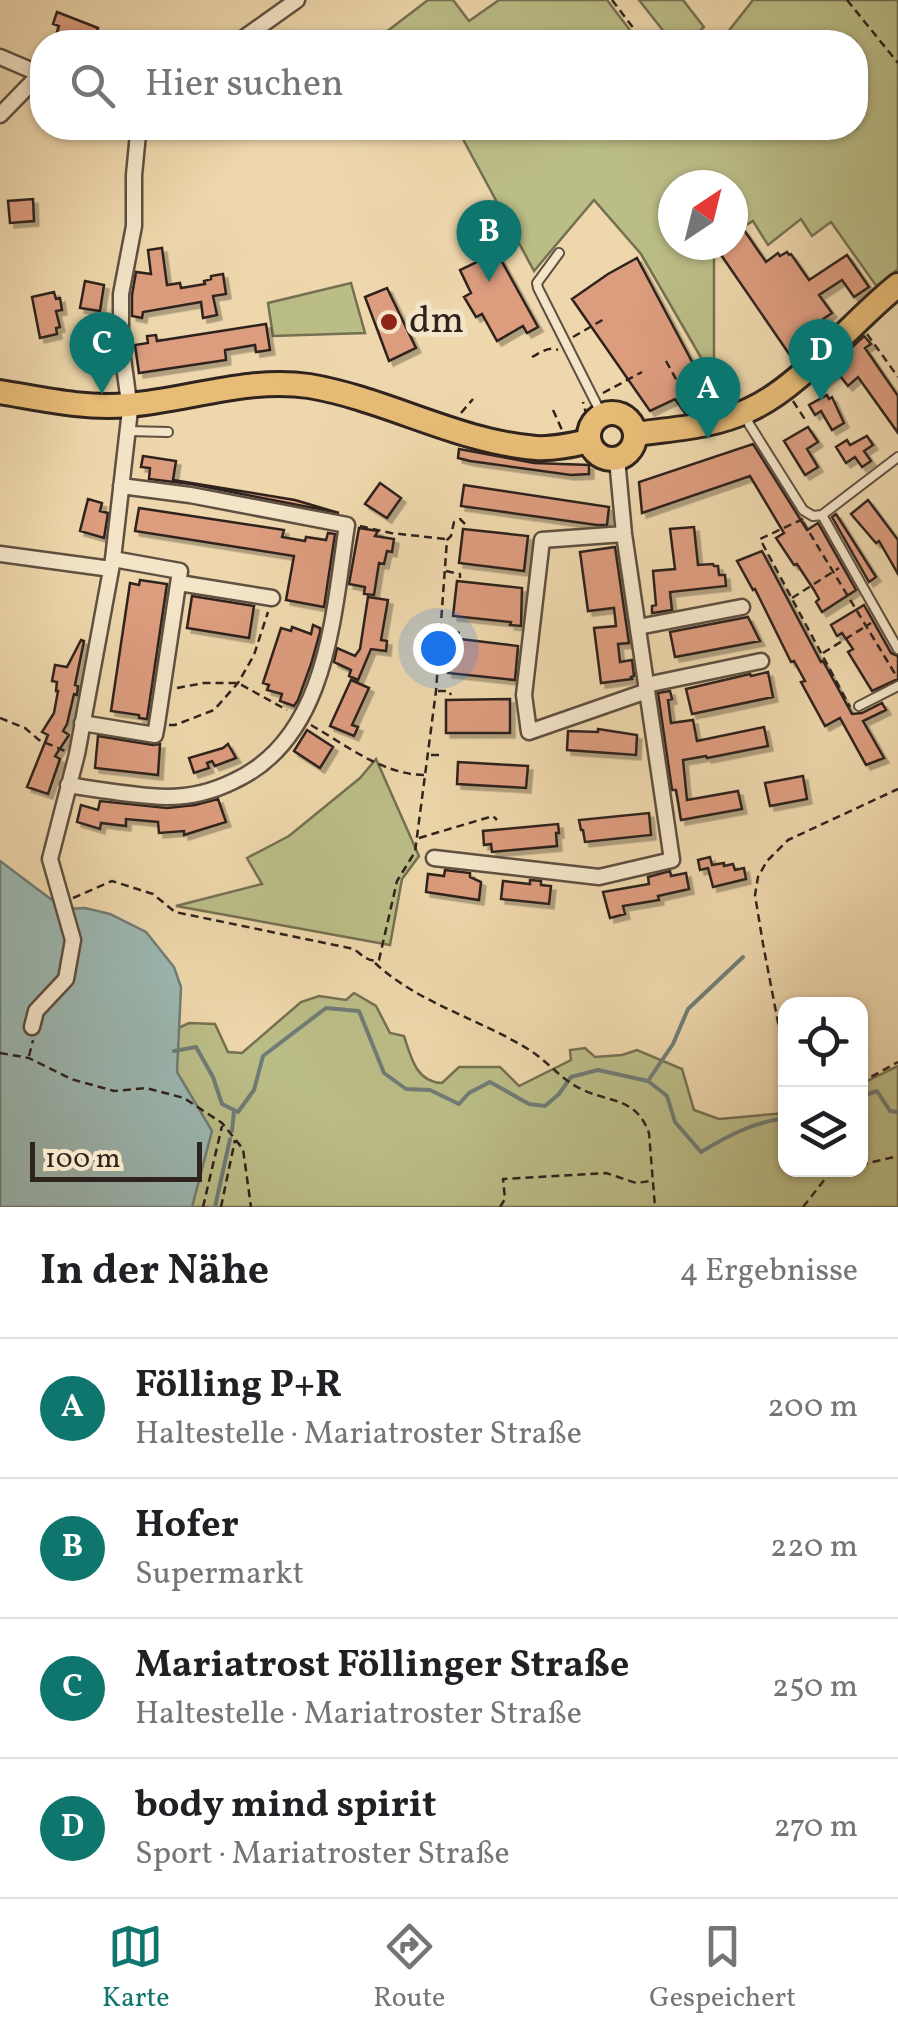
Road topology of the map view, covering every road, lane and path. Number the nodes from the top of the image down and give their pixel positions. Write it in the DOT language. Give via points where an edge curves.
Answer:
graph roads {
  1 [pos="297,0"];
  2 [pos="612,0"];
  3 [pos="847,0"];
  4 [pos="255,30"];
  5 [pos="635,30"];
  6 [pos="0,57"];
  7 [pos="898,64"];
  8 [pos="30,70"];
  9 [pos="30,86"];
  10 [pos="0,115"];
  11 [pos="137,140"];
  12 [pos="560,253"];
  13 [pos="898,285"];
  14 [pos="606,318"];
  15 [pos="858,320"];
  16 [pos="565,342"];
  17 [pos="666,361"];
  18 [pos="642,372"];
  19 [pos="898,377"];
  20 [pos="0,392"];
  21 [pos="788,394"];
  22 [pos="473,399"];
  23 [pos="602,404"];
  24 [pos="130,405"];
  25 [pos="553,410"];
  26 [pos="694,411"];
  27 [pos="746,412"];
  28 [pos="806,421"];
  29 [pos="455,429"];
  30 [pos="128,431"];
  31 [pos="168,432"];
  32 [pos="635,434"];
  33 [pos="578,438"];
  34 [pos="898,457"];
  35 [pos="617,459"];
  36 [pos="121,486"];
  37 [pos="817,515"];
  38 [pos="802,520"];
  39 [pos="465,524"];
  40 [pos="347,526"];
  41 [pos="624,534"];
  42 [pos="447,540"];
  43 [pos="0,554"];
  44 [pos="848,562"];
  45 [pos="112,564"];
  46 [pos="444,571"];
  47 [pos="832,572"];
  48 [pos="460,578"];
  49 [pos="179,583"];
  50 [pos="272,598"];
  51 [pos="792,598"];
  52 [pos="742,608"];
  53 [pos="881,618"];
  54 [pos="866,626"];
  55 [pos="638,627"];
  56 [pos="442,630"];
  57 [pos="460,633"];
  58 [pos="898,649"];
  59 [pos="821,653"];
  60 [pos="761,661"];
  61 [pos="898,678"];
  62 [pos="238,683"];
  63 [pos="163,686"];
  64 [pos="898,686"];
  65 [pos="646,688"];
  66 [pos="436,691"];
  67 [pos="451,695"];
  68 [pos="859,706"];
  69 [pos="0,718"];
  70 [pos="300,719"];
  71 [pos="82,723"];
  72 [pos="157,724"];
  73 [pos="76,754"];
  74 [pos="429,755"];
  75 [pos="440,755"];
  76 [pos="426,775"];
  77 [pos="68,785"];
  78 [pos="898,789"];
  79 [pos="497,820"];
  80 [pos="417,838"];
  81 [pos="434,858"];
  82 [pos="62,902"];
  83 [pos="374,962"];
  84 [pos="778,1023"];
  85 [pos="33,1032"];
  86 [pos="0,1053"];
  87 [pos="29,1058"];
  88 [pos="898,1062"];
  89 [pos="868,1079"];
  90 [pos="222,1123"];
  91 [pos="235,1139"];
  92 [pos="898,1156"];
  93 [pos="868,1164"];
  94 [pos="825,1177"];
  95 [pos="653,1181"];
  96 [pos="203,1207"];
  97 [pos="221,1207"];
  98 [pos="251,1207"];
  99 [pos="500,1207"];
  100 [pos="655,1207"];
  101 [pos="804,1207"];
  1 -- 4 [label="street"];
  2 -- 5 [label="path"];
  3 -- 7 [label="path"];
  6 -- 8 [label="street"];
  9 -- 10 [label="street"];
  11 -- 24 [label="street" via="134,226 121,294"];
  12 -- 16 [label="lane" via="537,283"];
  13 -- 15 [label="main road"];
  14 -- 16 [label="path"];
  15 -- 19 [label="path"];
  15 -- 27 [label="main road" via="796,378"];
  16 -- 23 [label="lane"];
  17 -- 26 [label="path"];
  18 -- 23 [label="path"];
  20 -- 24 [label="main road" via="91,407"];
  21 -- 28 [label="path"];
  22 -- 29 [label="path"];
  23 -- 32 [label="main road" via="627,418"];
  23 -- 33 [label="main road"];
  24 -- 29 [label="main road" via="276,383 330,391"];
  24 -- 30 [label="street"];
  25 -- 33 [label="path" via="563,432"];
  27 -- 32 [label="main road"];
  27 -- 37 [label="lane" via="803,510"];
  29 -- 33 [label="main road" via="537,448 569,446"];
  30 -- 31 [label="lane"];
  30 -- 36 [label="street"];
  32 -- 35 [label="main road" via="631,450"];
  33 -- 35 [label="main road" via="596,454"];
  34 -- 37 [label="lane"];
  35 -- 41 [label="street"];
  36 -- 40 [label="street"];
  36 -- 45 [label="street"];
  37 -- 38 [label="path"];
  37 -- 44 [label="lane"];
  38 -- 47 [label="path"];
  38 -- 51 [label="path" via="760,539"];
  39 -- 42 [label="path" via="454,522"];
  40 -- 42 [label="path"];
  40 -- 70 [label="street" via="321,673"];
  41 -- 55 [label="street"];
  41 -- 65 [label="street" via="542,540 524,694 529,732"];
  42 -- 46 [label="path"];
  43 -- 45 [label="street"];
  44 -- 47 [label="path"];
  44 -- 53 [label="lane"];
  45 -- 49 [label="street" via="180,571"];
  45 -- 71 [label="street"];
  46 -- 48 [label="path"];
  46 -- 56 [label="path"];
  47 -- 51 [label="path"];
  47 -- 54 [label="path"];
  49 -- 50 [label="street"];
  49 -- 63 [label="street"];
  50 -- 62 [label="path"];
  51 -- 59 [label="path"];
  52 -- 55 [label="street"];
  53 -- 54 [label="path"];
  53 -- 58 [label="lane"];
  54 -- 59 [label="path"];
  54 -- 61 [label="path"];
  55 -- 65 [label="street"];
  56 -- 57 [label="path"];
  56 -- 66 [label="path"];
  59 -- 68 [label="path" via="852,710"];
  60 -- 65 [label="street"];
  62 -- 63 [label="path"];
  62 -- 70 [label="path"];
  62 -- 72 [label="path" via="214,710 176,725"];
  63 -- 72 [label="street"];
  64 -- 68 [label="lane"];
  65 -- 81 [label="street" via="672,860 600,877"];
  66 -- 67 [label="path"];
  66 -- 74 [label="path"];
  69 -- 73 [label="path"];
  70 -- 76 [label="path" via="386,768"];
  70 -- 77 [label="street" via="277,753 216,790 170,797"];
  71 -- 72 [label="street" via="154,735"];
  71 -- 73 [label="street"];
  73 -- 77 [label="street"];
  74 -- 75 [label="path"];
  74 -- 76 [label="path"];
  76 -- 80 [label="path"];
  77 -- 82 [label="street" via="50,859"];
  78 -- 84 [label="path" via="788,840 758,876 755,894"];
  79 -- 80 [label="path"];
  80 -- 83 [label="path"];
  82 -- 83 [label="path" via="112,881 154,894 175,912 354,949"];
  82 -- 85 [label="street" via="74,940 66,979 36,1011"];
  83 -- 95 [label="path" via="402,984 532,1052 572,1084 637,1112 648,1133"];
  85 -- 87 [label="path"];
  86 -- 87 [label="path"];
  87 -- 90 [label="path" via="114,1091 146,1088 184,1098"];
  88 -- 89 [label="path"];
  90 -- 91 [label="path"];
  90 -- 96 [label="path"];
  91 -- 97 [label="path"];
  91 -- 98 [label="path" via="243,1149"];
  92 -- 93 [label="path"];
  94 -- 101 [label="path"];
  95 -- 99 [label="path" via="606,1173 503,1179"];
  95 -- 100 [label="path"];
}
